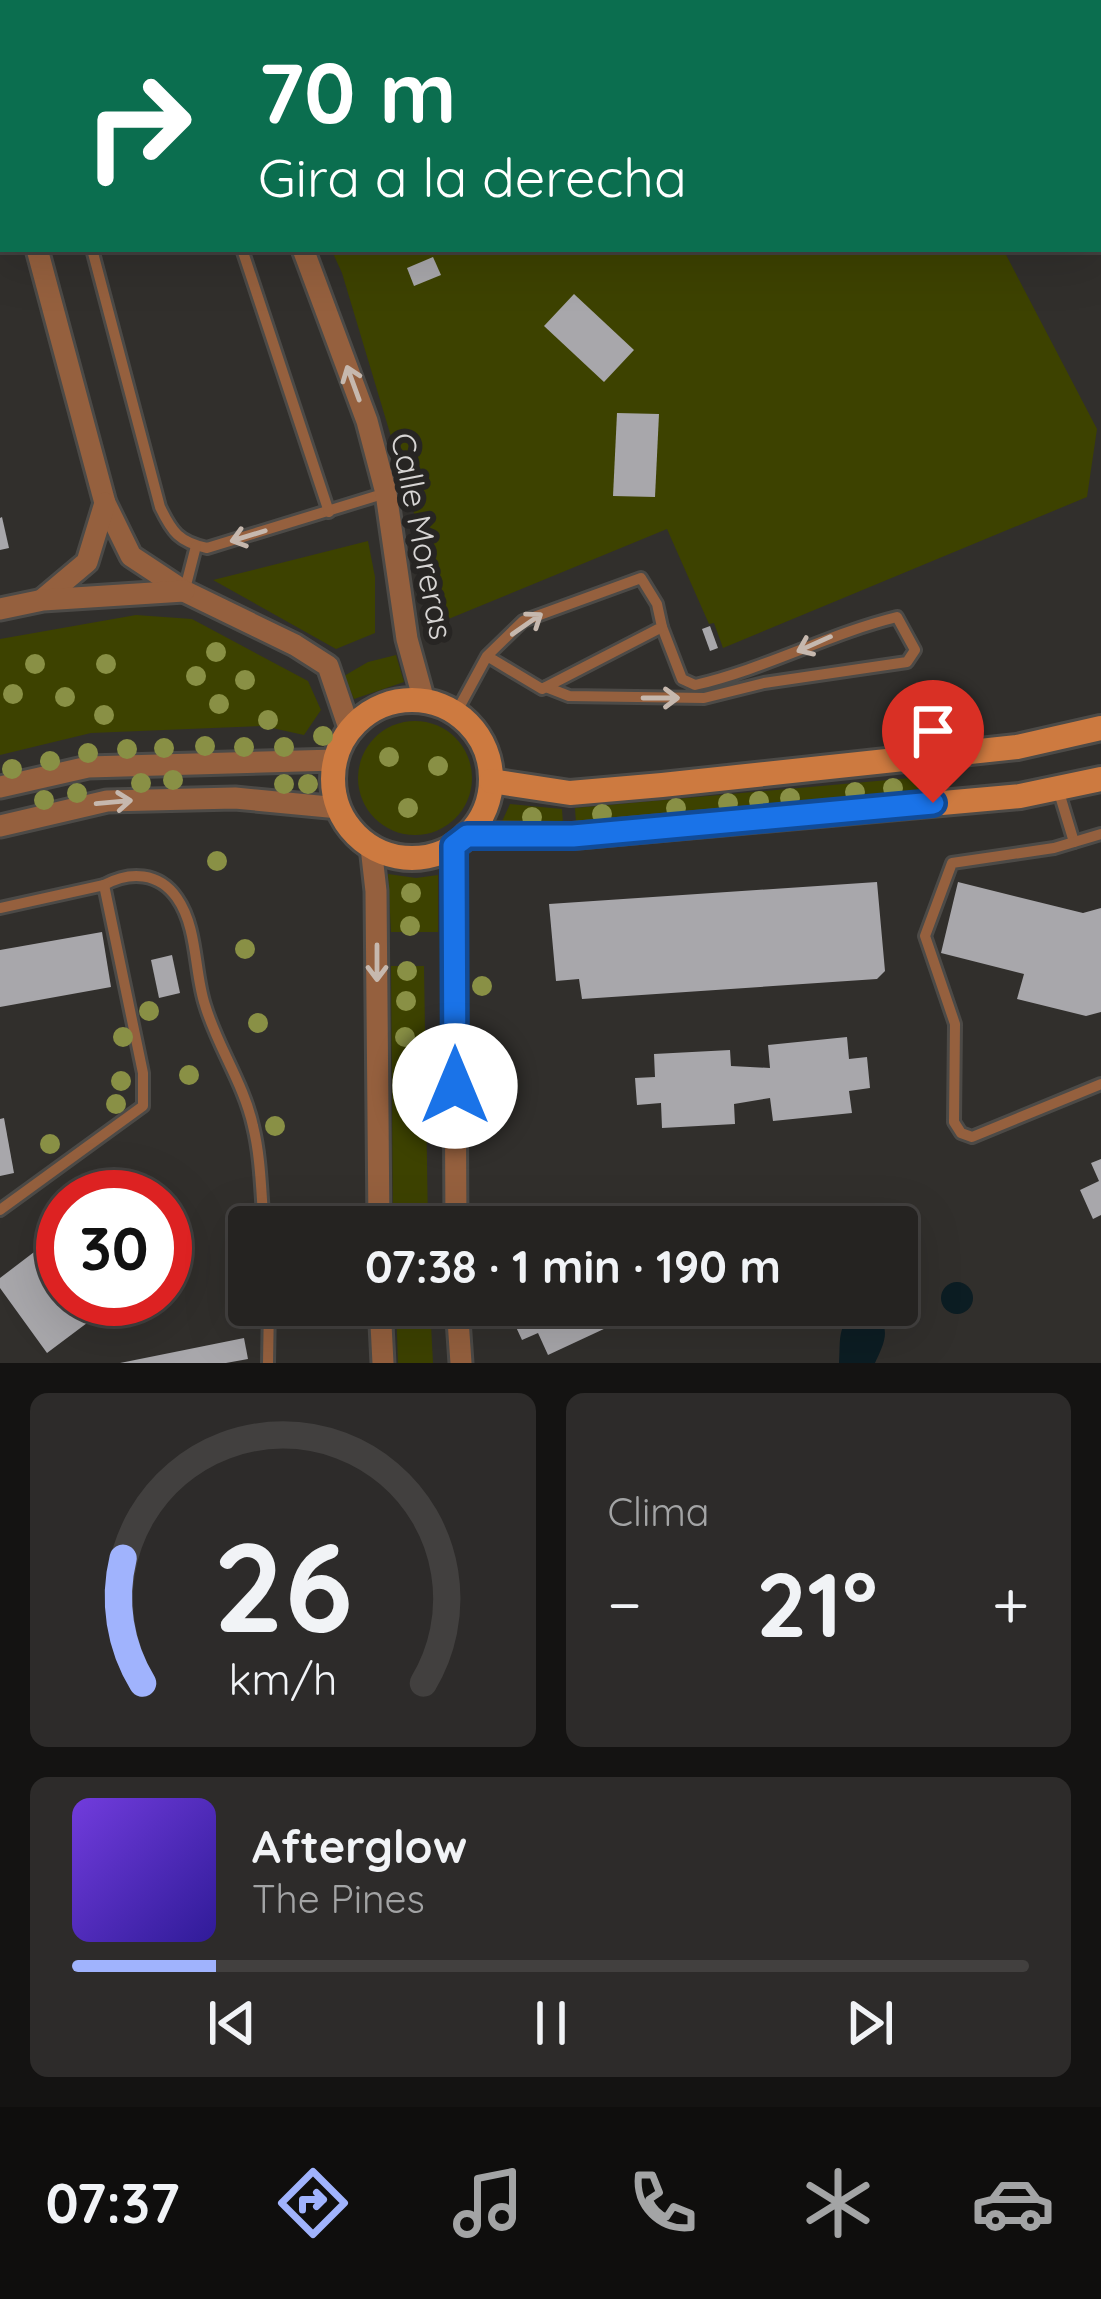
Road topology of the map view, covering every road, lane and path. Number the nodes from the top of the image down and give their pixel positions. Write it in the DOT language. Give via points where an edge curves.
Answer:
graph roads {
  1 [pos="38,252"];
  2 [pos="93,252"];
  3 [pos="243,252"];
  4 [pos="304,252"];
  5 [pos="386,493"];
  6 [pos="105,503"];
  7 [pos="329,512"];
  8 [pos="196,546"];
  9 [pos="184,591"];
  10 [pos="43,600"];
  11 [pos="0,609"];
  12 [pos="662,627"];
  13 [pos="487,656"];
  14 [pos="546,687"];
  15 [pos="424,701"];
  16 [pos="456,713"];
  17 [pos="1101,728"];
  18 [pos="350,731"];
  19 [pos="335,760"];
  20 [pos="1101,779"];
  21 [pos="491,781"];
  22 [pos="0,787"];
  23 [pos="1058,789"];
  24 [pos="339,808"];
  25 [pos="0,826"];
  26 [pos="1101,834"];
  27 [pos="460,841"];
  28 [pos="1074,842"];
  29 [pos="371,847"];
  30 [pos="104,885"];
  31 [pos="0,908"];
  32 [pos="1101,1084"];
  33 [pos="262,1206"];
  34 [pos="379,1206"];
  35 [pos="456,1206"];
  36 [pos="0,1210"];
  37 [pos="269,1326"];
  38 [pos="381,1326"];
  39 [pos="458,1326"];
  40 [pos="268,1363"];
  41 [pos="383,1363"];
  42 [pos="461,1363"];
  1 -- 6 [label="street"];
  2 -- 8 [label="lane" via="160,507 173,535"];
  3 -- 7 [label="lane"];
  5 -- 4 [label="street, Calle Moreras, one-way"];
  5 -- 7 [label="lane"];
  5 -- 15 [label="street, Calle Moreras"];
  6 -- 9 [label="street" via="131,556"];
  6 -- 10 [label="street" via="87,562"];
  7 -- 8 [label="lane, one-way"];
  8 -- 9 [label="lane"];
  9 -- 10 [label="street"];
  9 -- 18 [label="street" via="328,666"];
  10 -- 11 [label="street"];
  13 -- 12 [label="lane, one-way" via="523,621 641,578"];
  12 -- 14 [label="lane"];
  14 -- 12 [label="lane, one-way" via="568,696 704,698 908,662 915,650 897,617 695,685 682,679"];
  13 -- 14 [label="lane"];
  13 -- 16 [label="lane"];
  15 -- 16 [label="street"];
  15 -- 18 [label="street" via="382,706"];
  16 -- 21 [label="street" via="482,743"];
  17 -- 21 [label="street" via="1017,747 570,793"];
  18 -- 19 [label="street"];
  19 -- 22 [label="street" via="88,766"];
  19 -- 24 [label="street"];
  20 -- 23 [label="street"];
  21 -- 27 [label="street" via="488,801"];
  23 -- 27 [label="street"];
  23 -- 28 [label="lane"];
  25 -- 24 [label="street, one-way" via="107,801 235,798"];
  24 -- 29 [label="street"];
  26 -- 28 [label="lane"];
  27 -- 29 [label="street" via="412,858"];
  27 -- 35 [label="street"];
  28 -- 32 [label="lane" via="952,863 925,936 955,1024 954,1122 961,1133 972,1137"];
  29 -- 34 [label="street, one-way"];
  30 -- 31 [label="lane"];
  30 -- 33 [label="lane" via="145,875 179,900 204,1004 253,1124"];
  30 -- 36 [label="lane" via="143,1073 142,1106"];
  37 -- 40 [label="lane"];
  38 -- 41 [label="street"];
  39 -- 42 [label="street"];
}
